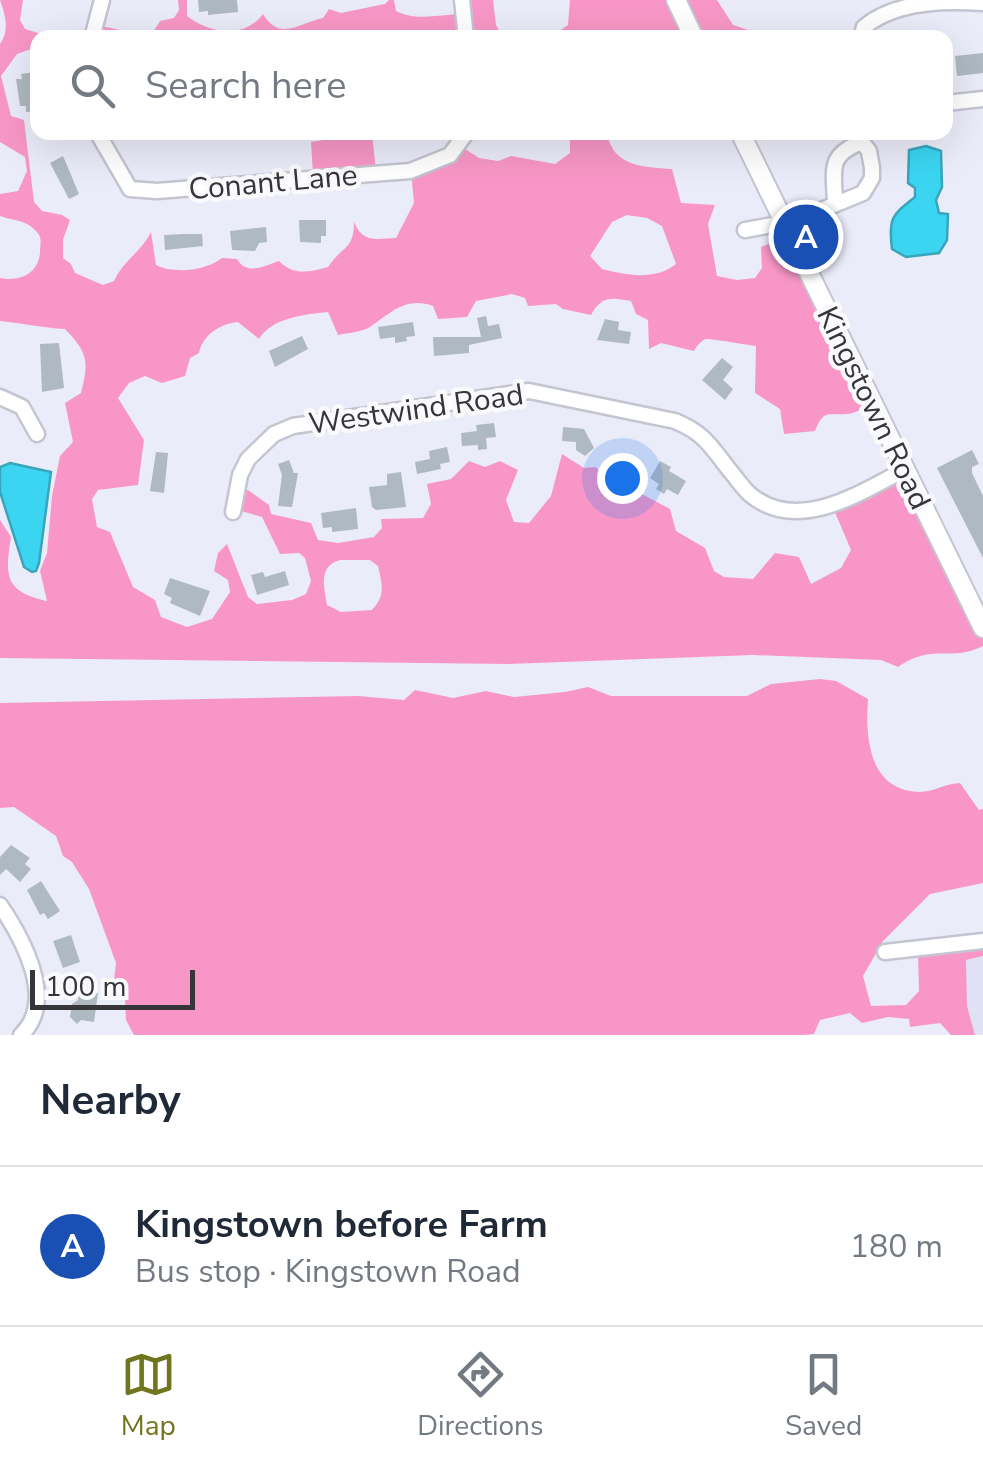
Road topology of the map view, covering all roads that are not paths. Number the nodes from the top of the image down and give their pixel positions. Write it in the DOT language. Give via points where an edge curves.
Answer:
graph roads {
  1 [pos="102,0"];
  2 [pos="462,0"];
  3 [pos="676,0"];
  4 [pos="983,3"];
  5 [pos="94,30"];
  6 [pos="465,30"];
  7 [pos="690,30"];
  8 [pos="863,30"];
  9 [pos="983,99"];
  10 [pos="953,102"];
  11 [pos="102,140"];
  12 [pos="461,140"];
  13 [pos="744,140"];
  14 [pos="858,140"];
  15 [pos="864,140"];
  16 [pos="835,203"];
  17 [pos="785,224"];
  18 [pos="745,230"];
  19 [pos="0,397"];
  20 [pos="37,434"];
  21 [pos="904,470"];
  22 [pos="233,512"];
  23 [pos="981,622"];
  24 [pos="0,905"];
  25 [pos="983,941"];
  26 [pos="885,952"];
  27 [pos="20,1035"];
  1 -- 5 [label="street"];
  2 -- 6 [label="street"];
  3 -- 7 [label="main road"];
  4 -- 8 [label="street" via="890,10"];
  9 -- 10 [label="street"];
  11 -- 12 [label="street, Conant Lane" via="130,189 157,191 410,172 450,155"];
  13 -- 17 [label="main road, Kingstown Road"];
  14 -- 16 [label="street" via="836,161"];
  15 -- 16 [label="street" via="872,178 863,193"];
  16 -- 17 [label="street"];
  17 -- 18 [label="street"];
  17 -- 21 [label="main road, Kingstown Road"];
  19 -- 20 [label="street" via="22,407"];
  21 -- 22 [label="street, Westwind Road" via="822,507 786,510 750,495 695,429 529,391 274,434 248,459"];
  21 -- 23 [label="main road, Kingstown Road"];
  24 -- 27 [label="street" via="36,984 37,1006"];
  25 -- 26 [label="street"];
}
